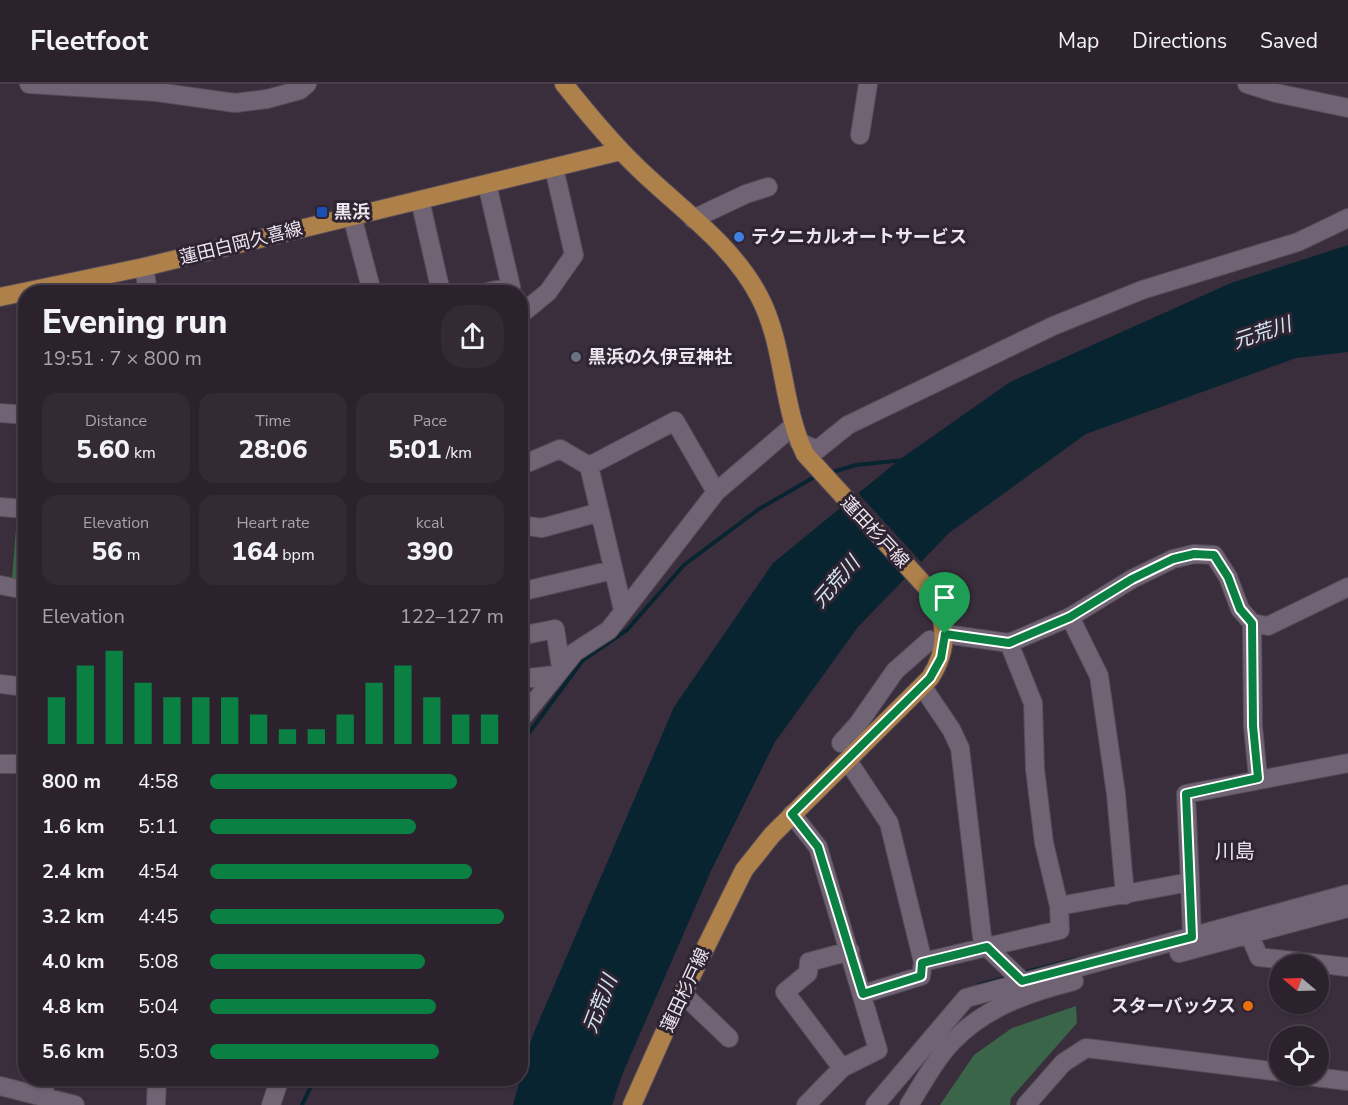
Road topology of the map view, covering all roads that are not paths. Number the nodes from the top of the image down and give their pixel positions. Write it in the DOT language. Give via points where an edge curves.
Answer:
graph roads {
  1 [pos="29,84"];
  2 [pos="307,84"];
  3 [pos="564,84"];
  4 [pos="868,84"];
  5 [pos="1247,84"];
  6 [pos="1348,108"];
  7 [pos="860,135"];
  8 [pos="621,151"];
  9 [pos="554,168"];
  10 [pos="488,184"];
  11 [pos="768,187"];
  12 [pos="420,200"];
  13 [pos="352,216"];
  14 [pos="1348,218"];
  15 [pos="693,219"];
  16 [pos="144,267"];
  17 [pos="55,285"];
  18 [pos="147,285"];
  19 [pos="370,285"];
  20 [pos="439,285"];
  21 [pos="511,285"];
  22 [pos="18,292"];
  23 [pos="0,296"];
  24 [pos="528,308"];
  25 [pos="0,413"];
  26 [pos="18,414"];
  27 [pos="796,434"];
  28 [pos="528,463"];
  29 [pos="590,466"];
  30 [pos="716,492"];
  31 [pos="0,507"];
  32 [pos="18,508"];
  33 [pos="600,512"];
  34 [pos="528,526"];
  35 [pos="613,570"];
  36 [pos="0,585"];
  37 [pos="1348,586"];
  38 [pos="18,588"];
  39 [pos="528,590"];
  40 [pos="623,610"];
  41 [pos="1070,617"];
  42 [pos="1252,623"];
  43 [pos="528,634"];
  44 [pos="938,637"];
  45 [pos="1009,643"];
  46 [pos="558,671"];
  47 [pos="528,677"];
  48 [pos="0,684"];
  49 [pos="18,686"];
  50 [pos="922,687"];
  51 [pos="882,690"];
  52 [pos="900,708"];
  53 [pos="528,710"];
  54 [pos="841,743"];
  55 [pos="848,761"];
  56 [pos="1348,763"];
  57 [pos="0,764"];
  58 [pos="18,764"];
  59 [pos="1258,778"];
  60 [pos="792,814"];
  61 [pos="1190,882"];
  62 [pos="1348,894"];
  63 [pos="1125,895"];
  64 [pos="1059,906"];
  65 [pos="1348,908"];
  66 [pos="1249,934"];
  67 [pos="1192,937"];
  68 [pos="987,947"];
  69 [pos="850,951"];
  70 [pos="922,963"];
  71 [pos="1348,967"];
  72 [pos="1022,981"];
  73 [pos="682,994"];
  74 [pos="863,994"];
  75 [pos="729,1038"];
  76 [pos="842,1068"];
  77 [pos="1269,1071"];
  78 [pos="1329,1079"];
  79 [pos="1348,1081"];
  80 [pos="0,1086"];
  81 [pos="157,1086"];
  82 [pos="277,1086"];
  83 [pos="45,1088"];
  84 [pos="807,1104"];
  85 [pos="75,1105"];
  86 [pos="156,1105"];
  87 [pos="271,1105"];
  88 [pos="632,1105"];
  89 [pos="875,1105"];
  90 [pos="909,1105"];
  91 [pos="1026,1105"];
  1 -- 2 [label="street" via="158,92 235,103 267,99 300,90"];
  3 -- 8 [label="main road, 蓮田杉戸線"];
  4 -- 7 [label="street"];
  5 -- 6 [label="street"];
  8 -- 9 [label="main road, 蓮田白岡久喜線"];
  8 -- 15 [label="main road, 蓮田杉戸線"];
  9 -- 10 [label="main road, 蓮田白岡久喜線"];
  9 -- 24 [label="street" via="574,255 548,292"];
  10 -- 12 [label="main road, 蓮田白岡久喜線"];
  10 -- 21 [label="street"];
  11 -- 15 [label="street"];
  12 -- 13 [label="main road, 蓮田白岡久喜線"];
  12 -- 20 [label="street"];
  13 -- 16 [label="main road, 蓮田白岡久喜線"];
  13 -- 19 [label="street"];
  14 -- 27 [label="street" via="1298,242 1142,290 1053,326 848,425 817,450"];
  15 -- 27 [label="main road, 蓮田杉戸線" via="730,255 759,296 770,320"];
  16 -- 17 [label="main road, 蓮田白岡久喜線"];
  16 -- 18 [label="street"];
  22 -- 23 [label="main road, 蓮田白岡久喜線"];
  25 -- 26 [label="street"];
  27 -- 30 [label="street"];
  27 -- 44 [label="main road, 蓮田杉戸線" via="805,454 929,590 943,615"];
  28 -- 29 [label="street" via="560,449"];
  29 -- 30 [label="street" via="675,421"];
  29 -- 33 [label="street"];
  30 -- 40 [label="street"];
  31 -- 32 [label="street"];
  33 -- 34 [label="street" via="542,528"];
  33 -- 35 [label="street"];
  35 -- 39 [label="street"];
  35 -- 40 [label="street"];
  36 -- 38 [label="street"];
  37 -- 42 [label="street" via="1268,626"];
  40 -- 46 [label="street" via="609,630 575,652"];
  41 -- 42 [label="street" via="1132,579 1173,559 1194,554 1214,555 1228,577 1240,609"];
  41 -- 45 [label="street"];
  41 -- 63 [label="street" via="1099,676"];
  42 -- 59 [label="street" via="1252,716"];
  43 -- 46 [label="street" via="555,629"];
  44 -- 45 [label="street"];
  44 -- 50 [label="main road, 蓮田杉戸線" via="941,658"];
  44 -- 51 [label="street" via="895,670"];
  45 -- 64 [label="street" via="1033,703 1032,739 1044,843"];
  46 -- 47 [label="street"];
  46 -- 53 [label="street"];
  48 -- 49 [label="street"];
  50 -- 52 [label="main road, 蓮田杉戸線"];
  50 -- 68 [label="street" via="960,748 981,926"];
  51 -- 52 [label="street"];
  51 -- 54 [label="street"];
  52 -- 55 [label="main road, 蓮田杉戸線"];
  55 -- 60 [label="main road, 蓮田杉戸線"];
  55 -- 70 [label="street" via="889,823"];
  56 -- 59 [label="street"];
  57 -- 58 [label="street"];
  59 -- 61 [label="street" via="1186,794"];
  60 -- 69 [label="street" via="818,847"];
  60 -- 73 [label="main road, 蓮田杉戸線" via="744,870"];
  61 -- 63 [label="street"];
  61 -- 67 [label="street"];
  62 -- 67 [label="street"];
  63 -- 64 [label="street"];
  64 -- 68 [label="street" via="1060,930"];
  65 -- 66 [label="street"];
  66 -- 71 [label="street" via="1259,957"];
  66 -- 90 [label="street" via="1054,986 997,1008 952,1041"];
  67 -- 72 [label="street"];
  68 -- 70 [label="street"];
  68 -- 72 [label="street"];
  69 -- 74 [label="street"];
  69 -- 76 [label="street" via="809,962 808,973 785,992"];
  70 -- 74 [label="street" via="921,976"];
  72 -- 89 [label="street" via="966,998"];
  73 -- 75 [label="street"];
  73 -- 88 [label="main road, 蓮田杉戸線"];
  74 -- 76 [label="street" via="878,1050"];
  76 -- 84 [label="street"];
  77 -- 91 [label="street" via="1086,1048 1063,1063"];
  78 -- 79 [label="street"];
  80 -- 83 [label="street"];
  81 -- 86 [label="street"];
  82 -- 87 [label="street"];
  83 -- 85 [label="street"];
}
